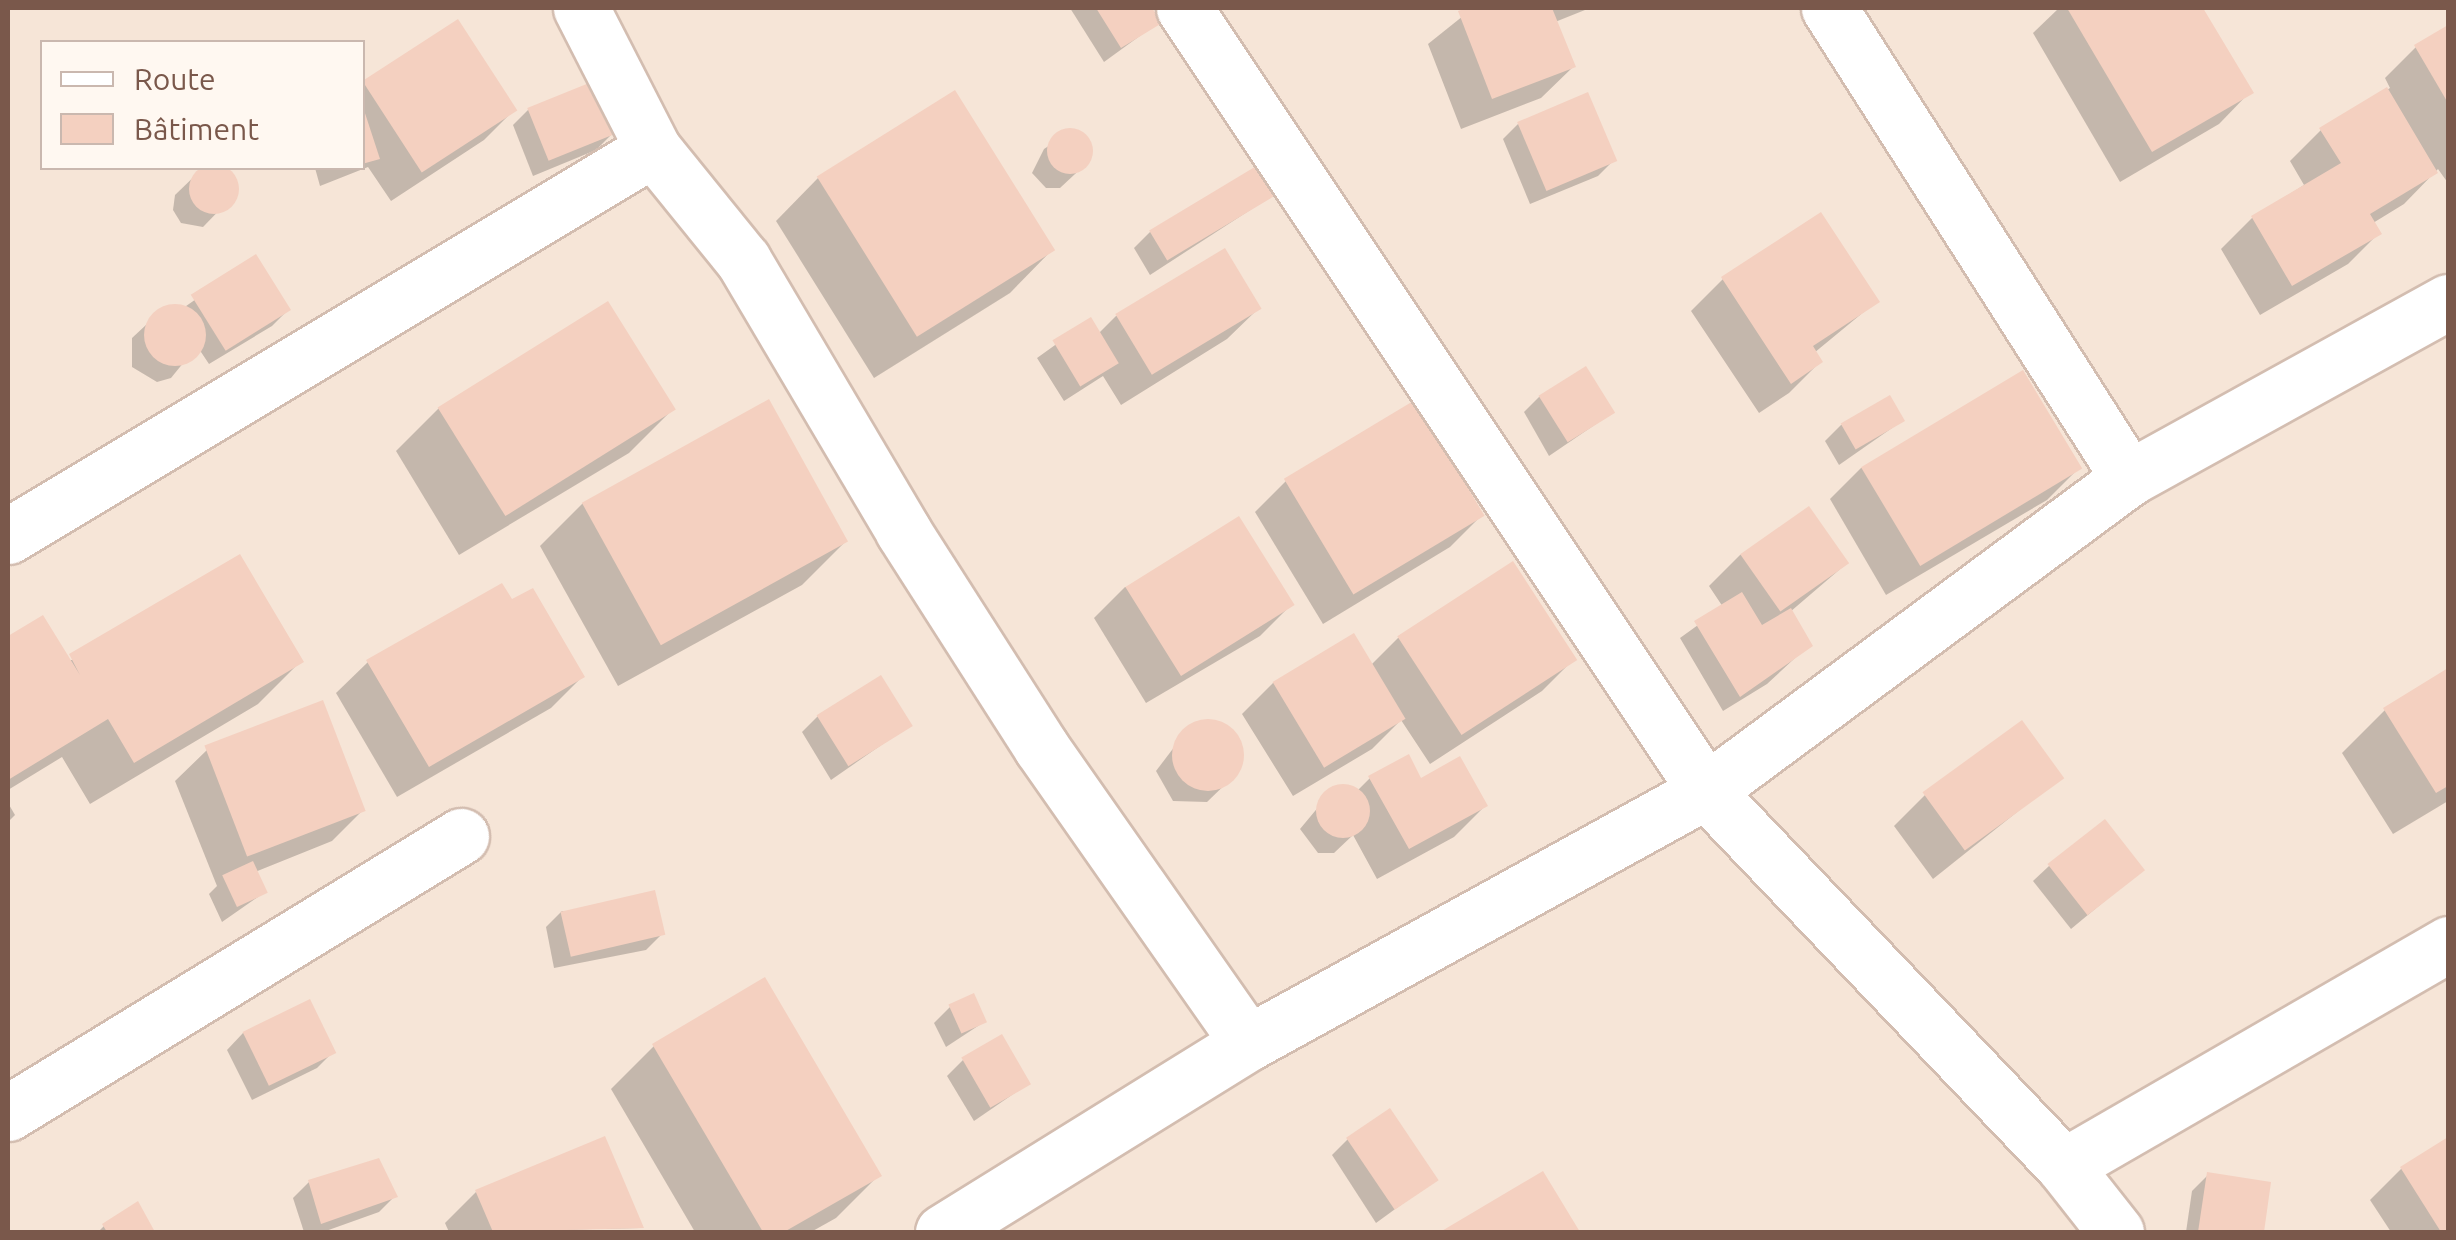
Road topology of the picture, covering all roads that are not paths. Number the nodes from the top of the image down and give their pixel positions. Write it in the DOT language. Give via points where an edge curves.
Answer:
graph roads {
  1 [pos="581,8"];
  2 [pos="1184,8"];
  3 [pos="1829,8"];
  4 [pos="653,149"];
  5 [pos="2448,302"];
  6 [pos="2128,478"];
  7 [pos="8,536"];
  8 [pos="1706,791"];
  9 [pos="461,836"];
  10 [pos="2448,944"];
  11 [pos="1248,1043"];
  12 [pos="8,1113"];
  13 [pos="2064,1166"];
  14 [pos="943,1232"];
  15 [pos="2116,1232"];
  1 -- 4 [label="street"];
  2 -- 8 [label="street"];
  3 -- 6 [label="street"];
  4 -- 7 [label="street"];
  4 -- 11 [label="street" via="743,260 1041,747"];
  5 -- 6 [label="street"];
  6 -- 8 [label="street"];
  8 -- 11 [label="street"];
  8 -- 13 [label="street"];
  9 -- 12 [label="street"];
  10 -- 13 [label="street"];
  11 -- 14 [label="street"];
  13 -- 15 [label="street"];
}
